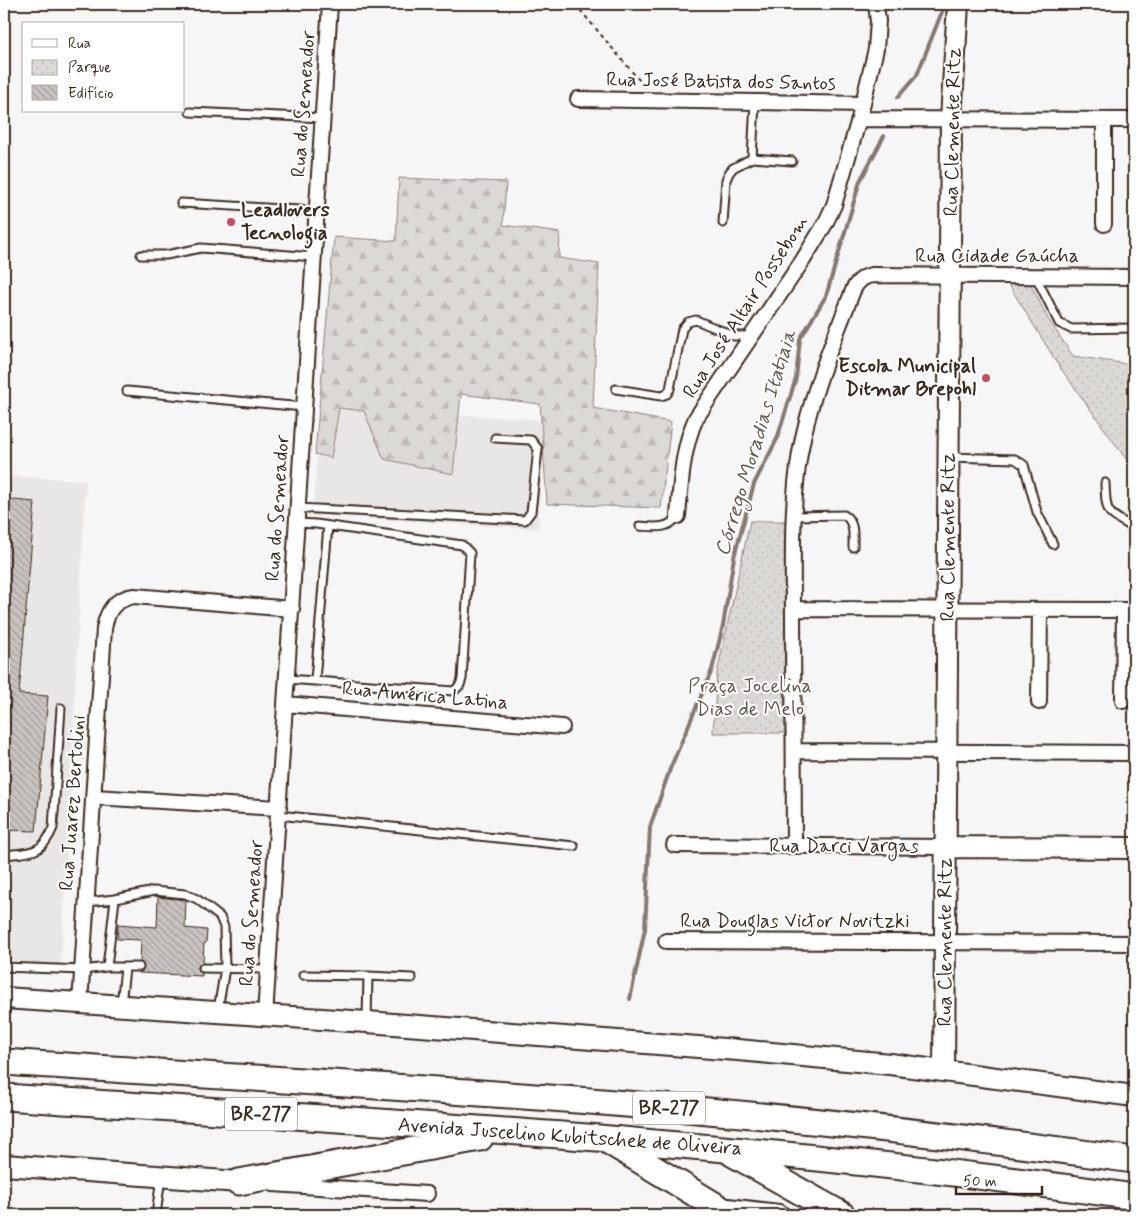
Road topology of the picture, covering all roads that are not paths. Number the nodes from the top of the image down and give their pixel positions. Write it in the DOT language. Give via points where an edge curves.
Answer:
graph roads {
  1 [pos="330,4"];
  2 [pos="876,4"];
  3 [pos="958,4"];
  4 [pos="578,99"];
  5 [pos="755,102"];
  6 [pos="863,104"];
  7 [pos="190,112"];
  8 [pos="323,118"];
  9 [pos="859,119"];
  10 [pos="951,119"];
  11 [pos="1104,120"];
  12 [pos="1134,120"];
  13 [pos="752,158"];
  14 [pos="792,161"];
  15 [pos="181,203"];
  16 [pos="317,211"];
  17 [pos="723,223"];
  18 [pos="1104,224"];
  19 [pos="141,255"];
  20 [pos="314,257"];
  21 [pos="950,276"];
  22 [pos="1036,277"];
  23 [pos="1134,277"];
  24 [pos="1134,328"];
  25 [pos="752,336"];
  26 [pos="616,389"];
  27 [pos="127,391"];
  28 [pos="304,407"];
  29 [pos="495,438"];
  30 [pos="949,457"];
  31 [pos="1105,483"];
  32 [pos="298,508"];
  33 [pos="678,516"];
  34 [pos="794,516"];
  35 [pos="297,523"];
  36 [pos="328,526"];
  37 [pos="640,526"];
  38 [pos="1134,528"];
  39 [pos="1053,544"];
  40 [pos="853,547"];
  41 [pos="292,609"];
  42 [pos="794,609"];
  43 [pos="948,610"];
  44 [pos="1040,610"];
  45 [pos="1129,610"];
  46 [pos="287,679"];
  47 [pos="315,680"];
  48 [pos="1123,701"];
  49 [pos="1039,702"];
  50 [pos="286,704"];
  51 [pos="61,708"];
  52 [pos="562,727"];
  53 [pos="794,751"];
  54 [pos="947,752"];
  55 [pos="1134,753"];
  56 [pos="94,797"];
  57 [pos="279,812"];
  58 [pos="674,845"];
  59 [pos="574,846"];
  60 [pos="794,846"];
  61 [pos="946,847"];
  62 [pos="1134,848"];
  63 [pos="4,855"];
  64 [pos="115,899"];
  65 [pos="87,902"];
  66 [pos="666,940"];
  67 [pos="945,942"];
  68 [pos="1134,942"];
  69 [pos="139,966"];
  70 [pos="4,967"];
  71 [pos="107,967"];
  72 [pos="125,968"];
  73 [pos="203,968"];
  74 [pos="225,968"];
  75 [pos="268,969"];
  76 [pos="83,970"];
  77 [pos="303,975"];
  78 [pos="368,976"];
  79 [pos="412,978"];
  80 [pos="4,998"];
  81 [pos="80,1004"];
  82 [pos="120,1006"];
  83 [pos="218,1012"];
  84 [pos="266,1016"];
  85 [pos="367,1022"];
  86 [pos="4,1062"];
  87 [pos="944,1071"];
  88 [pos="1134,1096"];
  89 [pos="4,1097"];
  90 [pos="518,1132"];
  91 [pos="604,1138"];
  92 [pos="724,1148"];
  93 [pos="1134,1160"];
  94 [pos="4,1165"];
  95 [pos="161,1176"];
  96 [pos="240,1182"];
  97 [pos="427,1194"];
  98 [pos="1134,1197"];
  99 [pos="719,1212"];
  100 [pos="156,1215"];
  101 [pos="779,1215"];
  102 [pos="842,1215"];
  1 -- 8 [label="street, Rua do Semeador"];
  2 -- 6 [label="street, Rua José Altair Possebom" via="876,49"];
  3 -- 10 [label="street, Rua Clemente Ritz"];
  4 -- 5 [label="street, Rua José Batista dos Santos"];
  5 -- 6 [label="street, Rua José Batista dos Santos"];
  5 -- 13 [label="lane"];
  6 -- 9 [label="street, Rua José Altair Possebom"];
  7 -- 8 [label="lane"];
  8 -- 16 [label="street, Rua do Semeador"];
  9 -- 10 [label="street"];
  9 -- 25 [label="street, Rua José Altair Possebom" via="841,183 825,224"];
  10 -- 11 [label="street"];
  10 -- 21 [label="street, Rua Clemente Ritz"];
  11 -- 12 [label="street"];
  11 -- 18 [label="street"];
  13 -- 14 [label="lane"];
  13 -- 17 [label="lane" via="728,173"];
  15 -- 16 [label="lane"];
  16 -- 20 [label="street, Rua do Semeador"];
  19 -- 20 [label="lane" via="166,255 201,248"];
  20 -- 28 [label="street, Rua do Semeador"];
  21 -- 22 [label="street, Rua Cidade Gaúcha"];
  21 -- 30 [label="street, Rua Clemente Ritz"];
  21 -- 34 [label="street, Rua Cidade Gaúcha" via="868,276 854,288 811,406 799,459"];
  22 -- 23 [label="street, Rua Cidade Gaúcha"];
  22 -- 24 [label="lane" via="1059,324 1071,329"];
  25 -- 26 [label="lane" via="734,336 696,320 688,322 682,329 667,394 661,396"];
  25 -- 33 [label="street, Rua José Altair Possebom" via="706,401 690,433"];
  27 -- 28 [label="lane"];
  28 -- 32 [label="street, Rua do Semeador"];
  29 -- 32 [label="lane" via="531,440 538,449 531,512 525,520"];
  30 -- 39 [label="lane" via="1020,461 1024,465 1037,512"];
  30 -- 43 [label="street, Rua Clemente Ritz"];
  31 -- 38 [label="lane" via="1109,512"];
  32 -- 35 [label="street, Rua do Semeador"];
  33 -- 37 [label="lane" via="670,524 657,528"];
  34 -- 40 [label="lane" via="844,515 852,523"];
  34 -- 42 [label="street"];
  35 -- 36 [label="lane"];
  35 -- 41 [label="street, Rua do Semeador"];
  36 -- 47 [label="lane"];
  36 -- 47 [label="lane" via="466,548 470,553 462,679 454,691"];
  41 -- 46 [label="street, Rua do Semeador"];
  41 -- 56 [label="street, Rua Juarez Bertolini" via="134,596 112,606 104,629"];
  42 -- 43 [label="street"];
  42 -- 53 [label="street"];
  43 -- 44 [label="street"];
  43 -- 54 [label="street, Rua Clemente Ritz"];
  44 -- 45 [label="street"];
  44 -- 49 [label="street"];
  45 -- 48 [label="street"];
  46 -- 47 [label="lane"];
  46 -- 50 [label="street, Rua do Semeador"];
  50 -- 52 [label="street, Rua América Latina"];
  50 -- 57 [label="street, Rua do Semeador"];
  51 -- 63 [label="lane" via="53,828 48,841 36,851"];
  53 -- 54 [label="street"];
  53 -- 60 [label="street"];
  54 -- 55 [label="street"];
  54 -- 61 [label="street, Rua Clemente Ritz"];
  56 -- 57 [label="street"];
  56 -- 65 [label="street, Rua Juarez Bertolini"];
  57 -- 59 [label="lane"];
  57 -- 75 [label="street, Rua do Semeador"];
  58 -- 60 [label="street, Rua Darci Vargas"];
  60 -- 61 [label="street, Rua Darci Vargas"];
  61 -- 62 [label="street, Rua Darci Vargas"];
  61 -- 67 [label="street, Rua Clemente Ritz"];
  64 -- 65 [label="lane"];
  64 -- 71 [label="lane"];
  64 -- 74 [label="lane" via="154,891 186,894 197,899 220,917 224,927"];
  65 -- 76 [label="street, Rua Juarez Bertolini"];
  66 -- 67 [label="street, Rua Douglas Victor Novitzki"];
  67 -- 68 [label="street, Rua Douglas Victor Novitzki"];
  67 -- 87 [label="street, Rua Clemente Ritz"];
  69 -- 72 [label="lane"];
  70 -- 76 [label="lane"];
  71 -- 72 [label="lane"];
  71 -- 76 [label="lane"];
  72 -- 82 [label="lane"];
  73 -- 74 [label="lane"];
  74 -- 75 [label="lane"];
  74 -- 83 [label="lane"];
  75 -- 84 [label="street, Rua do Semeador"];
  76 -- 81 [label="street, Rua Juarez Bertolini"];
  77 -- 78 [label="lane"];
  78 -- 79 [label="lane"];
  78 -- 85 [label="lane"];
  80 -- 81 [label="street"];
  81 -- 82 [label="street"];
  82 -- 83 [label="street"];
  83 -- 84 [label="street"];
  84 -- 85 [label="street"];
  85 -- 87 [label="street" via="711,1048"];
  86 -- 93 [label="highway, Avenida Juscelino Kubitschek de Oliveira / BR-277" via="611,1103 888,1129"];
  87 -- 88 [label="street"];
  89 -- 90 [label="highway, Avenida Juscelino Kubitschek de Oliveira / BR-277"];
  90 -- 91 [label="highway, Avenida Juscelino Kubitschek de Oliveira / BR-277"];
  90 -- 96 [label="highway"];
  91 -- 92 [label="highway, Avenida Juscelino Kubitschek de Oliveira / BR-277"];
  91 -- 99 [label="highway"];
  92 -- 98 [label="highway, Avenida Juscelino Kubitschek de Oliveira / BR-277" via="935,1170"];
  92 -- 102 [label="highway"];
  94 -- 95 [label="street"];
  95 -- 96 [label="street"];
  95 -- 100 [label="lane"];
  96 -- 97 [label="street"];
  99 -- 101 [label="street"];
}
